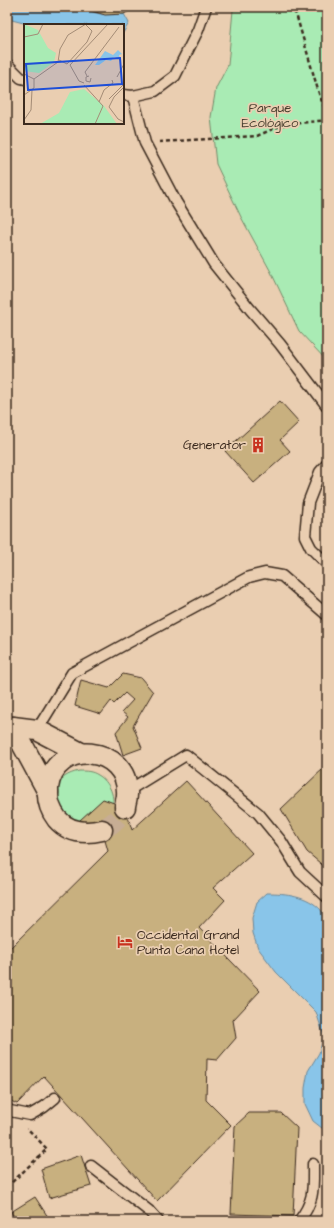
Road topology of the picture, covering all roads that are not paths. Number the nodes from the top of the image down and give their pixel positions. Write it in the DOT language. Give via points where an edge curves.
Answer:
graph roads {
  1 [pos="206,7"];
  2 [pos="7,64"];
  3 [pos="24,79"];
  4 [pos="128,95"];
  5 [pos="327,406"];
  6 [pos="327,464"];
  7 [pos="327,564"];
  8 [pos="327,615"];
  9 [pos="37,730"];
  10 [pos="10,731"];
  11 [pos="81,753"];
  12 [pos="126,784"];
  13 [pos="48,792"];
  14 [pos="125,807"];
  15 [pos="102,830"];
  16 [pos="327,897"];
  17 [pos="55,1098"];
  18 [pos="8,1110"];
  19 [pos="313,1164"];
  20 [pos="90,1166"];
  21 [pos="158,1221"];
  22 [pos="299,1221"];
  1 -- 4 [label="lane" via="198,30 175,76 155,90"];
  2 -- 3 [label="lane"];
  4 -- 5 [label="lane" via="144,143 214,264"];
  6 -- 7 [label="lane" via="320,472 308,503 305,536 311,548"];
  8 -- 9 [label="lane" via="282,576 265,573 249,577 72,673"];
  9 -- 10 [label="street"];
  9 -- 11 [label="street"];
  10 -- 13 [label="street"];
  11 -- 12 [label="street" via="104,756 122,772"];
  11 -- 13 [label="street" via="61,762 49,781"];
  12 -- 14 [label="street"];
  12 -- 16 [label="lane" via="134,787 186,755 258,813 281,841 300,872"];
  13 -- 15 [label="street" via="53,814 60,822 80,832"];
  17 -- 18 [label="lane" via="30,1115"];
  19 -- 22 [label="lane" via="310,1205"];
  20 -- 21 [label="lane" via="148,1210"];
}
